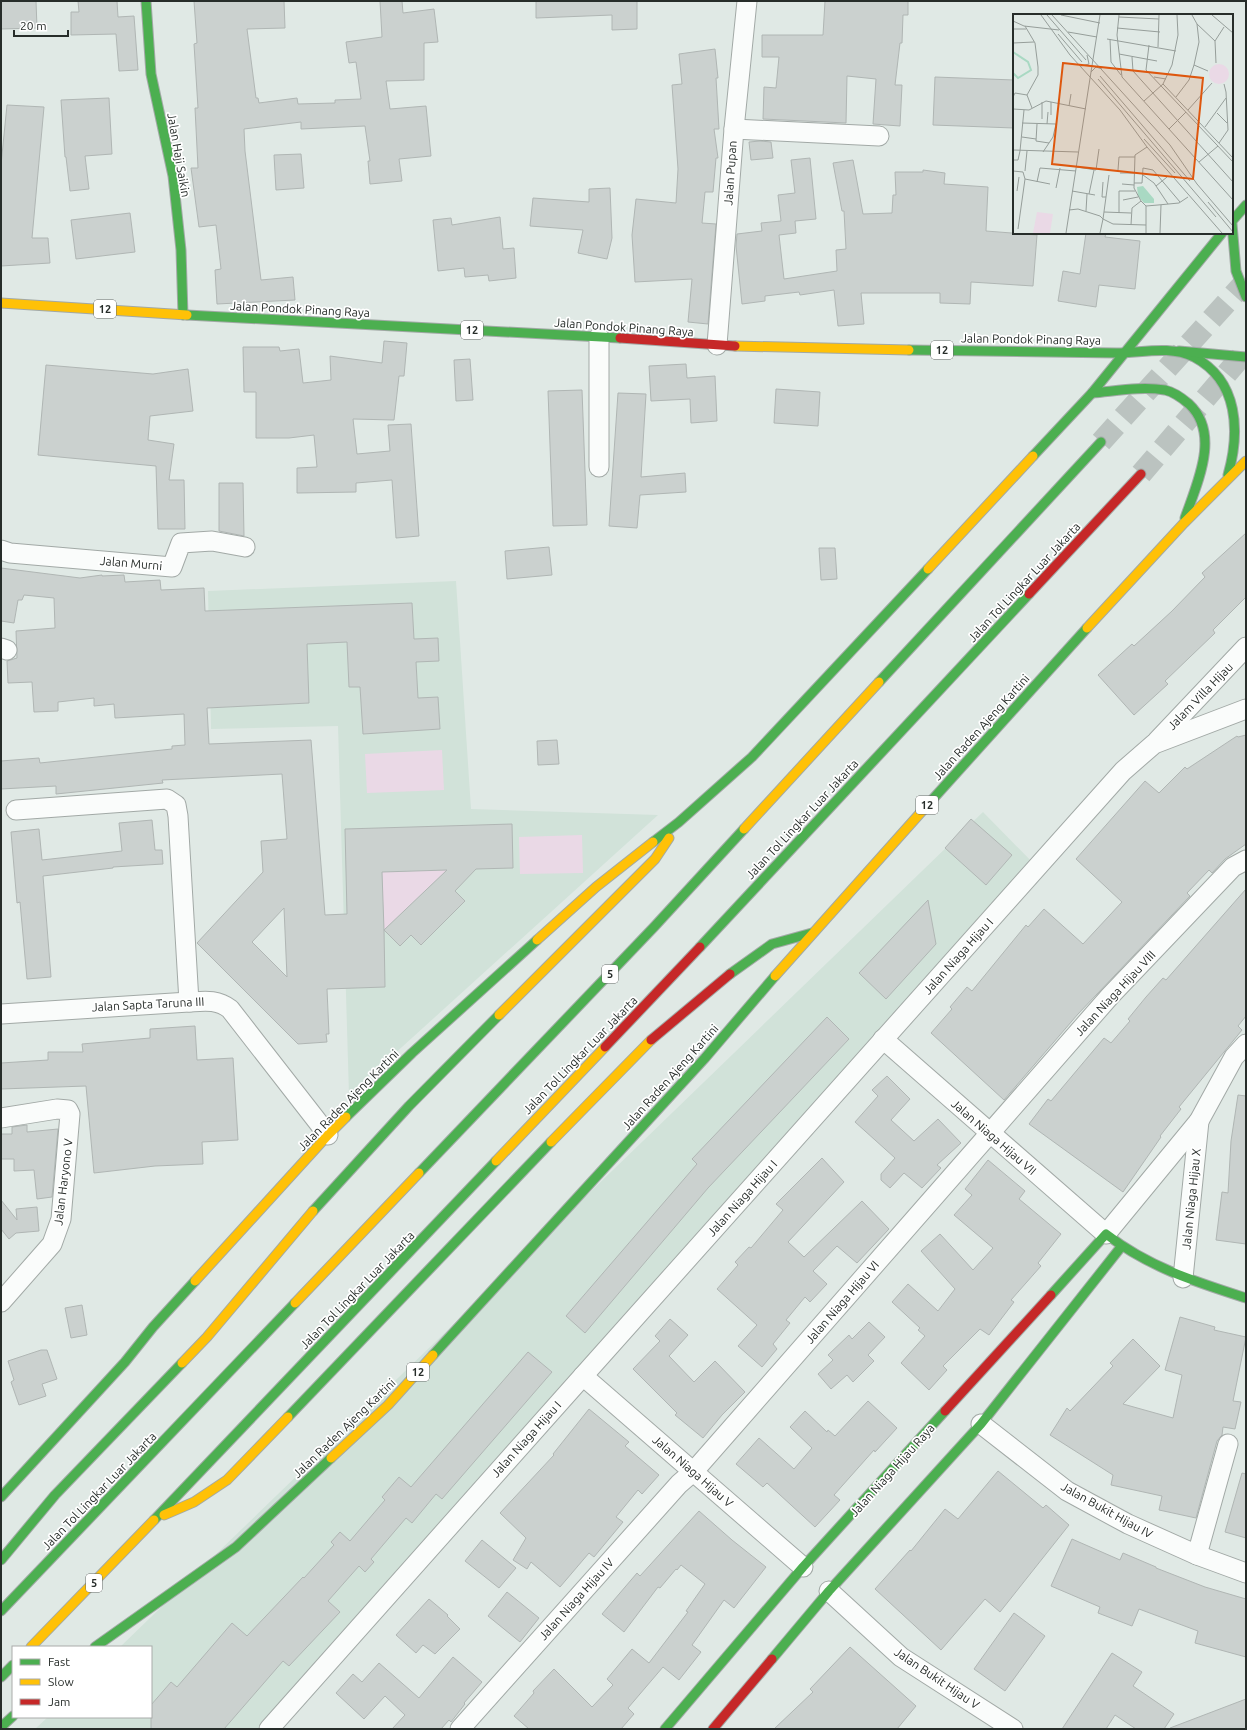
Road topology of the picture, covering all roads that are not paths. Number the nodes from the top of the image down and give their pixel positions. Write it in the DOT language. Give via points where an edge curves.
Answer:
graph roads {
  1 [pos="146,1"];
  2 [pos="747,1"];
  3 [pos="734,129"];
  4 [pos="878,136"];
  5 [pos="1246,205"];
  6 [pos="1233,222"];
  7 [pos="1221,234"];
  8 [pos="1233,234"];
  9 [pos="1246,297"];
  10 [pos="1,303"];
  11 [pos="183,315"];
  12 [pos="599,337"];
  13 [pos="717,346"];
  14 [pos="1172,351"];
  15 [pos="1124,353"];
  16 [pos="1246,357"];
  17 [pos="1092,393"];
  18 [pos="1101,442"];
  19 [pos="1246,461"];
  20 [pos="599,466"];
  21 [pos="1141,474"];
  22 [pos="1225,481"];
  23 [pos="1184,523"];
  24 [pos="245,547"];
  25 [pos="1,550"];
  26 [pos="1246,647"];
  27 [pos="1246,709"];
  28 [pos="1154,744"];
  29 [pos="16,810"];
  30 [pos="679,822"];
  31 [pos="1246,860"];
  32 [pos="812,932"];
  33 [pos="189,1002"];
  34 [pos="1,1014"];
  35 [pos="883,1039"];
  36 [pos="1246,1044"];
  37 [pos="1,1118"];
  38 [pos="1199,1121"];
  39 [pos="990,1133"];
  40 [pos="328,1135"];
  41 [pos="1122,1214"];
  42 [pos="1106,1234"];
  43 [pos="1121,1247"];
  44 [pos="1183,1278"];
  45 [pos="1246,1298"];
  46 [pos="1,1302"];
  47 [pos="583,1376"];
  48 [pos="981,1424"];
  49 [pos="1228,1444"];
  50 [pos="694,1470"];
  51 [pos="1,1497"];
  52 [pos="156,1518"];
  53 [pos="1197,1555"];
  54 [pos="1,1560"];
  55 [pos="803,1567"];
  56 [pos="1246,1573"];
  57 [pos="829,1591"];
  58 [pos="1,1611"];
  59 [pos="32,1646"];
  60 [pos="96,1646"];
  61 [pos="12,1666"];
  62 [pos="1,1677"];
  63 [pos="12,1717"];
  64 [pos="1,1727"];
  65 [pos="270,1729"];
  66 [pos="460,1729"];
  67 [pos="665,1729"];
  68 [pos="713,1729"];
  69 [pos="1013,1729"];
  1 -- 11 [label="main road, Jalan Haji Saikin" via="151,74 173,176 181,250"];
  2 -- 3 [label="street, Jalan Pupan"];
  3 -- 4 [label="street"];
  3 -- 13 [label="street, Jalan Pupan"];
  5 -- 6 [label="main road"];
  7 -- 15 [label="main road, Jalan Raden Ajeng Kartini"];
  8 -- 9 [label="main road" via="1241,288"];
  10 -- 11 [label="main road, Jalan Pondok Pinang Raya / 12"];
  11 -- 12 [label="main road, Jalan Pondok Pinang Raya / 12"];
  12 -- 13 [label="main road, Jalan Pondok Pinang Raya / 12"];
  12 -- 20 [label="street"];
  13 -- 15 [label="main road, Jalan Pondok Pinang Raya / 12"];
  14 -- 15 [label="main road, Jalan Pondok Pinang Raya / 12"];
  14 -- 16 [label="main road, Jalan Pondok Pinang Raya"];
  14 -- 22 [label="main road, Jalan Raden Ajeng Kartini / 12" via="1206,365 1231,393 1238,410 1241,428 1239,447 1234,465"];
  15 -- 17 [label="main road, Jalan Raden Ajeng Kartini"];
  17 -- 23 [label="main road" via="1166,390 1180,396 1203,423 1204,454"];
  17 -- 30 [label="main road, Jalan Raden Ajeng Kartini" via="752,757"];
  18 -- 58 [label="main road, Jalan Tol Lingkar Luar Jakarta / 5" via="654,927"];
  19 -- 22 [label="main road, Jalan Raden Ajeng Kartini / 12"];
  21 -- 52 [label="main road, Jalan Tol Lingkar Luar Jakarta / 5" via="677,971"];
  22 -- 23 [label="main road, Jalan Raden Ajeng Kartini / 12"];
  23 -- 32 [label="main road, Jalan Raden Ajeng Kartini / 12"];
  24 -- 25 [label="street, Jalan Murni" via="212,541 181,543 172,567 10,553"];
  26 -- 28 [label="street, Jalam Villa Hijau"];
  27 -- 28 [label="street, Jalan Niaga Hijau I"];
  28 -- 35 [label="street, Jalan Niaga Hijau I" via="1124,771"];
  29 -- 33 [label="street" via="167,799 176,805"];
  30 -- 40 [label="main road, Jalan Raden Ajeng Kartini" via="596,887 412,1053"];
  30 -- 54 [label="main road" via="655,859 409,1106 316,1209 207,1337 55,1495"];
  31 -- 39 [label="street, Jalan Niaga Hijau VIII" via="1233,867 1110,996"];
  32 -- 52 [label="main road" via="772,944 755,955 648,1042 227,1480 194,1502"];
  32 -- 60 [label="main road, Jalan Raden Ajeng Kartini / 12" via="704,1058 388,1404 236,1546"];
  33 -- 34 [label="street, Jalan Sapta Taruna III"];
  33 -- 40 [label="street, Jalan Sapta Taruna III" via="214,1001 230,1009"];
  35 -- 39 [label="street, Jalan Niaga Hijau VII"];
  35 -- 47 [label="street, Jalan Niaga Hijau I"];
  36 -- 38 [label="street, Jalan Niaga Hijau X" via="1234,1057"];
  37 -- 46 [label="street, Jalan Haryono V" via="58,1109 68,1110 70,1114 58,1230 52,1244"];
  38 -- 41 [label="street, Jalan Niaga Hijau X"];
  38 -- 44 [label="street, Jalan Niaga Hijau X"];
  39 -- 42 [label="street, Jalan Niaga Hijau VII"];
  39 -- 50 [label="street, Jalan Niaga Hijau VI"];
  40 -- 51 [label="main road, Jalan Raden Ajeng Kartini" via="153,1327 58,1437"];
  41 -- 42 [label="street, Jalan Niaga Hijau Raya"];
  42 -- 43 [label="main road"];
  42 -- 55 [label="main road, Jalan Niaga Hijau Raya" via="878,1490"];
  43 -- 44 [label="main road"];
  43 -- 48 [label="main road"];
  44 -- 45 [label="main road"];
  47 -- 50 [label="street, Jalan Niaga Hijau V"];
  47 -- 65 [label="street, Jalan Niaga Hijau I"];
  48 -- 53 [label="street, Jalan Bukit Hijau IV" via="1067,1491 1128,1524"];
  48 -- 57 [label="main road" via="898,1509"];
  49 -- 53 [label="street"];
  50 -- 55 [label="street, Jalan Niaga Hijau V"];
  50 -- 66 [label="street, Jalan Niaga Hijau IV"];
  52 -- 59 [label="main road, Jalan Tol Lingkar Luar Jakarta / 5"];
  53 -- 56 [label="street, Jalan Bukit Hijau IV"];
  55 -- 67 [label="main road, Jalan Niaga Hijau Raya"];
  57 -- 68 [label="main road"];
  57 -- 69 [label="street, Jalan Bukit Hijau V" via="901,1657"];
  61 -- 62 [label="main road"];
  63 -- 64 [label="main road"];
}
